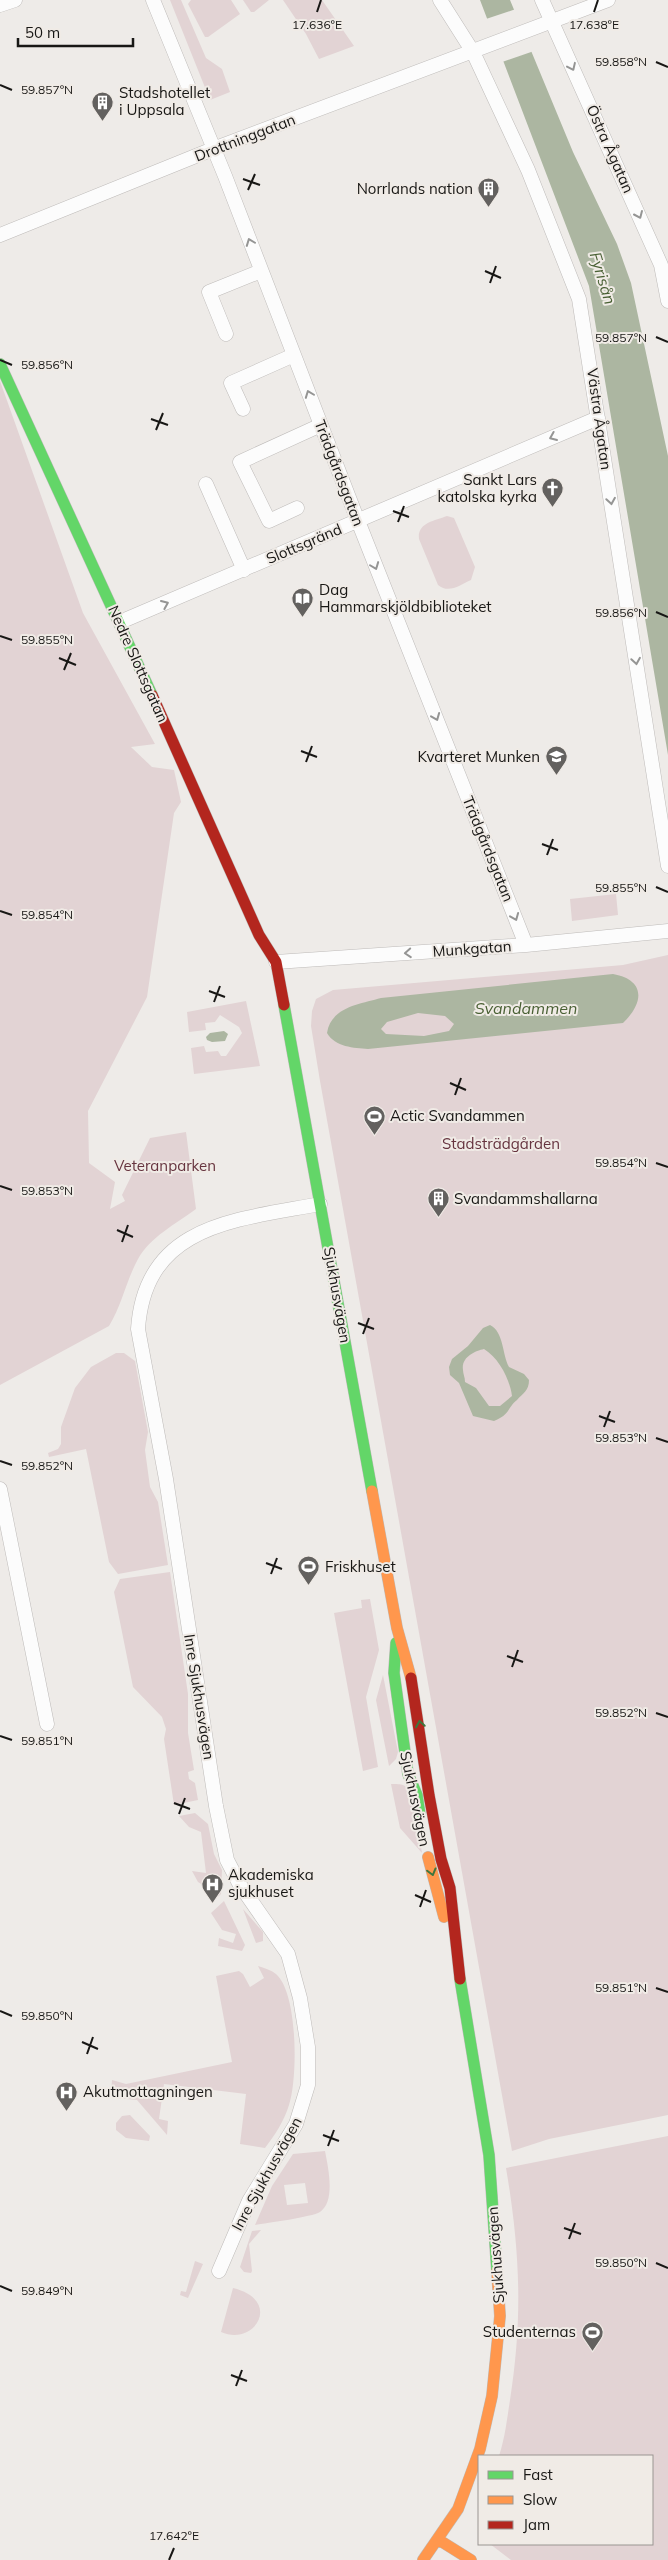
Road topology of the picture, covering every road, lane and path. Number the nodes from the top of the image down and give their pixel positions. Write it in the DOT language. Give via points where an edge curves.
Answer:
graph roads {
  1 [pos="15,0"];
  2 [pos="154,0"];
  3 [pos="440,0"];
  4 [pos="542,0"];
  5 [pos="608,0"];
  6 [pos="0,5"];
  7 [pos="552,22"];
  8 [pos="473,52"];
  9 [pos="213,149"];
  10 [pos="0,235"];
  11 [pos="262,271"];
  12 [pos="668,301"];
  13 [pos="226,334"];
  14 [pos="294,355"];
  15 [pos="0,364"];
  16 [pos="243,410"];
  17 [pos="598,418"];
  18 [pos="321,425"];
  19 [pos="206,484"];
  20 [pos="297,508"];
  21 [pos="358,521"];
  22 [pos="244,570"];
  23 [pos="120,622"];
  24 [pos="668,866"];
  25 [pos="668,931"];
  26 [pos="526,945"];
  27 [pos="276,962"];
  28 [pos="320,1204"];
  29 [pos="0,1488"];
  30 [pos="397,1628"];
  31 [pos="47,1724"];
  32 [pos="422,1823"];
  33 [pos="425,1842"];
  34 [pos="458,1967"];
  35 [pos="219,2271"];
  36 [pos="439,2540"];
  37 [pos="423,2560"];
  38 [pos="470,2560"];
  1 -- 6 [label="street"];
  2 -- 9 [label="street, Trädgårdsgatan"];
  3 -- 8 [label="street, Västra Ågatan"];
  4 -- 7 [label="street, Östra Ågatan"];
  5 -- 7 [label="street"];
  7 -- 8 [label="street, Drottninggatan"];
  7 -- 12 [label="street, Östra Ågatan, one-way" via="661,265"];
  8 -- 9 [label="street, Drottninggatan"];
  8 -- 17 [label="street, Västra Ågatan" via="528,170 579,299"];
  9 -- 10 [label="street, Drottninggatan"];
  11 -- 9 [label="street, Trädgårdsgatan, one-way"];
  11 -- 13 [label="street" via="209,292"];
  11 -- 14 [label="street, Trädgårdsgatan"];
  14 -- 16 [label="street" via="231,384"];
  18 -- 14 [label="street, Trädgårdsgatan, one-way"];
  15 -- 23 [label="street, Nedre Slottsgatan"];
  17 -- 21 [label="street, Slottsgränd, one-way"];
  17 -- 24 [label="street, Västra Ågatan, one-way"];
  18 -- 20 [label="street" via="240,462 269,521"];
  18 -- 21 [label="street, Trädgårdsgatan"];
  19 -- 22 [label="street"];
  21 -- 22 [label="street, Slottsgränd"];
  21 -- 26 [label="street, Trädgårdsgatan, one-way"];
  23 -- 22 [label="street, Slottsgränd, one-way"];
  23 -- 27 [label="street, Nedre Slottsgatan" via="204,814 260,935"];
  25 -- 26 [label="street, Munkgatan"];
  26 -- 27 [label="street, Munkgatan, one-way"];
  27 -- 28 [label="street, Sjukhusvägen"];
  28 -- 30 [label="street, Sjukhusvägen"];
  28 -- 35 [label="street, Inre Sjukhusvägen" via="224,1225 181,1243 162,1259 144,1289 139,1308 138,1329 166,1479 227,1860 240,1885 288,1954 308,2047 308,2085 298,2119 249,2200"];
  29 -- 31 [label="street"];
  30 -- 32 [label="street, Sjukhusvägen" via="394,1673 408,1774 417,1796"];
  34 -- 30 [label="street, Sjukhusvägen, one-way" via="450,1888 429,1795 414,1688"];
  33 -- 34 [label="street, Sjukhusvägen, one-way"];
  34 -- 36 [label="street, Sjukhusvägen" via="488,2155 500,2316 492,2396 480,2449 458,2509"];
  36 -- 37 [label="street, Sjukhusvägen"];
  36 -- 38 [label="street"];
}
